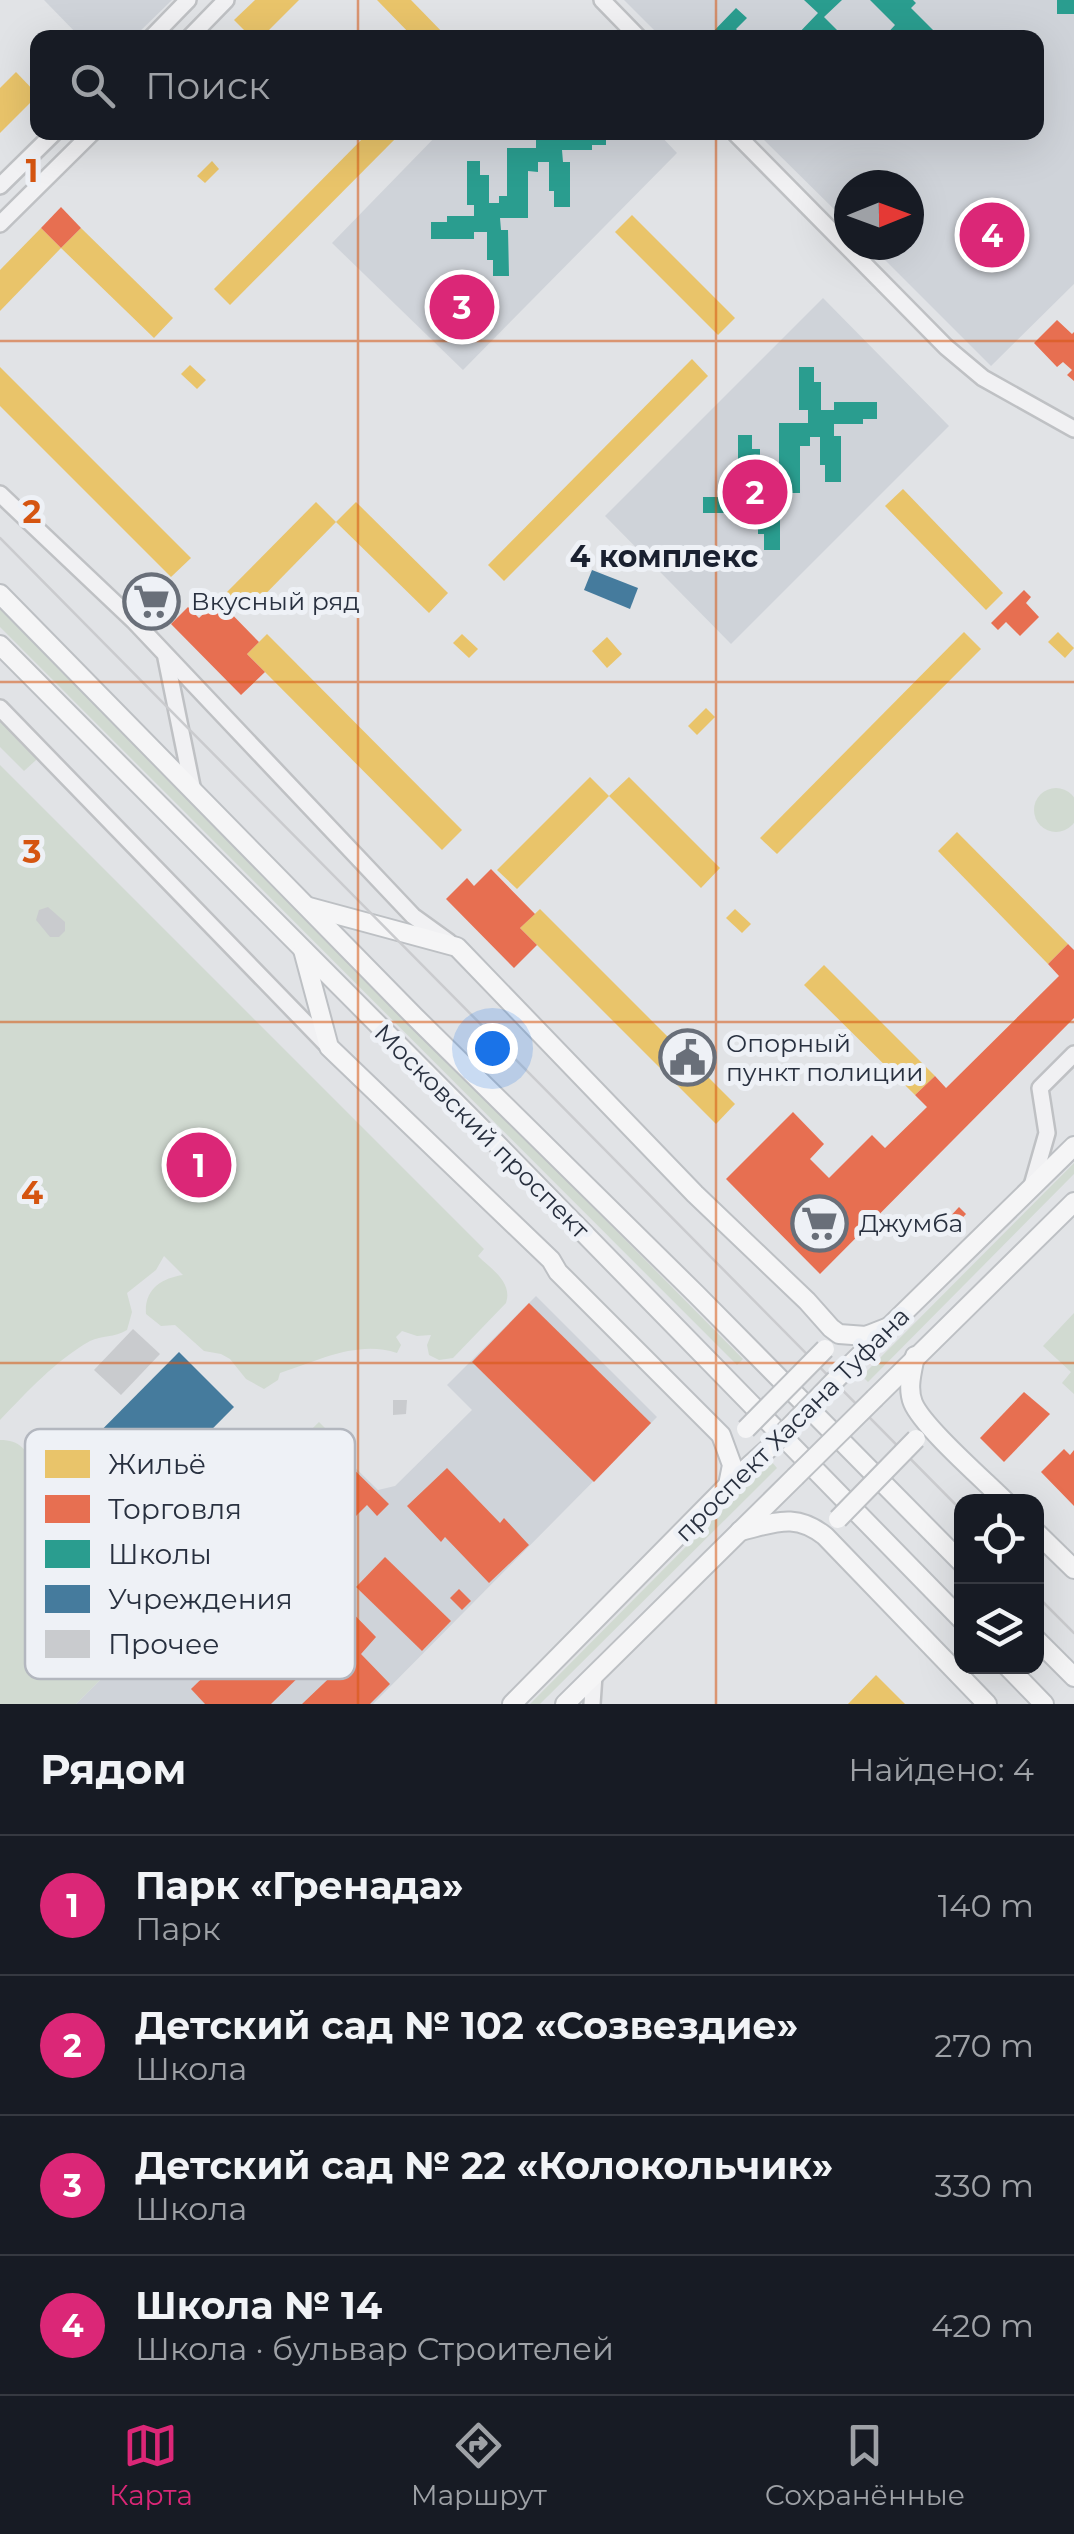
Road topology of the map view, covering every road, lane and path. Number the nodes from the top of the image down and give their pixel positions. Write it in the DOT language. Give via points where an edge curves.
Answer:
graph roads {
  1 [pos="188,0"];
  2 [pos="226,0"];
  3 [pos="602,0"];
  4 [pos="159,30"];
  5 [pos="197,30"];
  6 [pos="631,30"];
  7 [pos="47,140"];
  8 [pos="85,140"];
  9 [pos="742,140"];
  10 [pos="0,186"];
  11 [pos="0,224"];
  12 [pos="1074,429"];
  13 [pos="0,494"];
  14 [pos="0,594"];
  15 [pos="3,650"];
  16 [pos="166,656"];
  17 [pos="0,708"];
  18 [pos="193,791"];
  19 [pos="309,907"];
  20 [pos="457,947"];
  21 [pos="303,950"];
  22 [pos="329,1047"];
  23 [pos="1074,1054"];
  24 [pos="1074,1146"];
  25 [pos="1031,1188"];
  26 [pos="1074,1202"];
  27 [pos="888,1327"];
  28 [pos="832,1328"];
  29 [pos="916,1356"];
  30 [pos="721,1434"];
  31 [pos="948,1445"];
  32 [pos="728,1485"];
  33 [pos="998,1494"];
  34 [pos="740,1532"];
  35 [pos="1044,1540"];
  36 [pos="837,1549"];
  37 [pos="954,1555"];
  38 [pos="1074,1569"];
  39 [pos="954,1612"];
  40 [pos="1044,1647"];
  41 [pos="1015,1674"];
  42 [pos="594,1675"];
  43 [pos="1074,1677"];
  44 [pos="512,1704"];
  45 [pos="566,1704"];
  46 [pos="592,1704"];
  47 [pos="987,1704"];
  48 [pos="1044,1704"];
  1 -- 4 [label="street"];
  2 -- 5 [label="street"];
  3 -- 6 [label="street"];
  7 -- 10 [label="street"];
  8 -- 11 [label="street"];
  9 -- 12 [label="street" via="946,347 983,378"];
  13 -- 16 [label="street"];
  14 -- 18 [label="main road, Московский проспект"];
  15 -- 21 [label="main road, Московский проспект"];
  16 -- 18 [label="street"];
  16 -- 20 [label="street" via="413,916"];
  17 -- 22 [label="street"];
  18 -- 19 [label="main road, Московский проспект"];
  19 -- 20 [label="main road"];
  19 -- 37 [label="main road, Московский проспект"];
  20 -- 28 [label="main road"];
  21 -- 22 [label="main road"];
  21 -- 39 [label="main road, Московский проспект"];
  22 -- 30 [label="main road"];
  23 -- 25 [label="street" via="1040,1088 1046,1133"];
  24 -- 25 [label="main road, проспект Хасана Туфана"];
  25 -- 27 [label="main road, проспект Хасана Туфана"];
  26 -- 29 [label="main road, проспект Хасана Туфана"];
  27 -- 28 [label="main road" via="866,1336"];
  27 -- 32 [label="main road, проспект Хасана Туфана, bridge"];
  28 -- 30 [label="main road, bridge" via="826,1349 746,1428"];
  29 -- 31 [label="main road" via="914,1405"];
  29 -- 34 [label="main road, проспект Хасана Туфана, bridge"];
  30 -- 32 [label="main road" via="732,1465"];
  31 -- 33 [label="main road"];
  31 -- 36 [label="main road, bridge" via="928,1435 916,1439 838,1519 832,1532"];
  32 -- 44 [label="main road, проспект Хасана Туфана"];
  34 -- 36 [label="main road" via="786,1520 808,1522"];
  34 -- 42 [label="main road, проспект Хасана Туфана"];
  35 -- 38 [label="main road"];
  36 -- 47 [label="main road"];
  40 -- 43 [label="main road"];
  41 -- 48 [label="main road"];
  42 -- 45 [label="main road, проспект Хасана Туфана"];
  42 -- 46 [label="street"];
}
